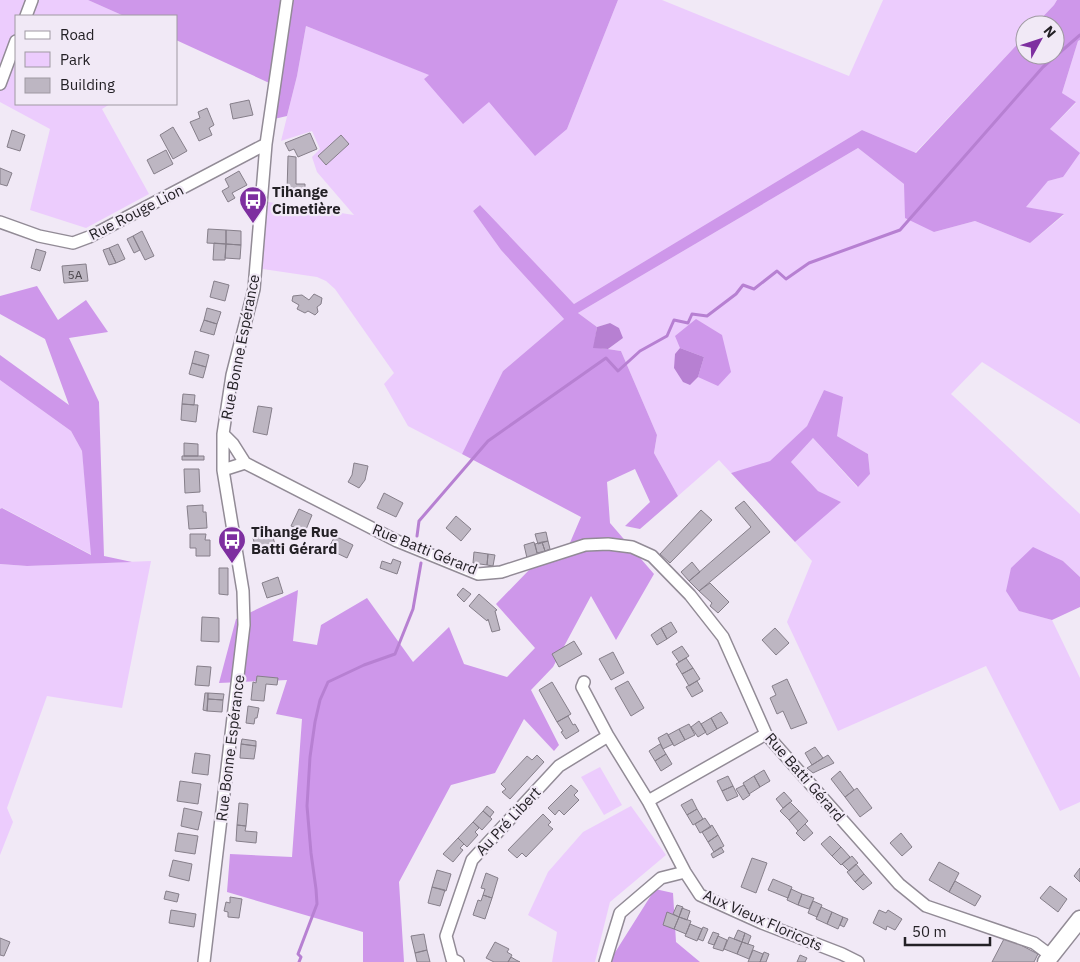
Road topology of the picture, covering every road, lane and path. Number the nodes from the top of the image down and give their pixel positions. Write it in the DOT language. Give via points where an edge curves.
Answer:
graph roads {
  1 [pos="32,0"];
  2 [pos="287,0"];
  3 [pos="26,15"];
  4 [pos="15,44"];
  5 [pos="0,84"];
  6 [pos="266,144"];
  7 [pos="0,222"];
  8 [pos="223,434"];
  9 [pos="245,463"];
  10 [pos="223,470"];
  11 [pos="584,682"];
  12 [pos="766,734"];
  13 [pos="608,736"];
  14 [pos="648,801"];
  15 [pos="685,872"];
  16 [pos="1080,919"];
  17 [pos="1048,958"];
  18 [pos="204,962"];
  19 [pos="458,962"];
  20 [pos="605,962"];
  21 [pos="858,962"];
  1 -- 3 [label="street"];
  2 -- 6 [label="street, Rue Bonne Espérance"];
  4 -- 5 [label="street"];
  6 -- 7 [label="street, Rue Rouge Lion" via="73,243 39,236"];
  6 -- 8 [label="street, Rue Bonne Espérance" via="254,288 232,375"];
  8 -- 9 [label="street"];
  8 -- 10 [label="street, Rue Bonne Espérance"];
  9 -- 10 [label="street"];
  9 -- 12 [label="street, Rue Batti Gérard" via="398,541 478,574 501,572 585,545 632,547 652,556 690,596 723,638"];
  10 -- 18 [label="street, Rue Bonne Espérance" via="243,591 244,625"];
  11 -- 13 [label="street" via="582,687"];
  12 -- 14 [label="street"];
  12 -- 17 [label="street, Rue Batti Gérard" via="899,884 926,906 1034,943"];
  13 -- 14 [label="street"];
  13 -- 19 [label="street, Au Pré Libert" via="559,766 472,860 446,936 452,959"];
  14 -- 15 [label="street"];
  15 -- 20 [label="street" via="661,878 620,912"];
  15 -- 21 [label="street, Aux Vieux Floricots" via="700,895"];
  16 -- 17 [label="street"];
}
